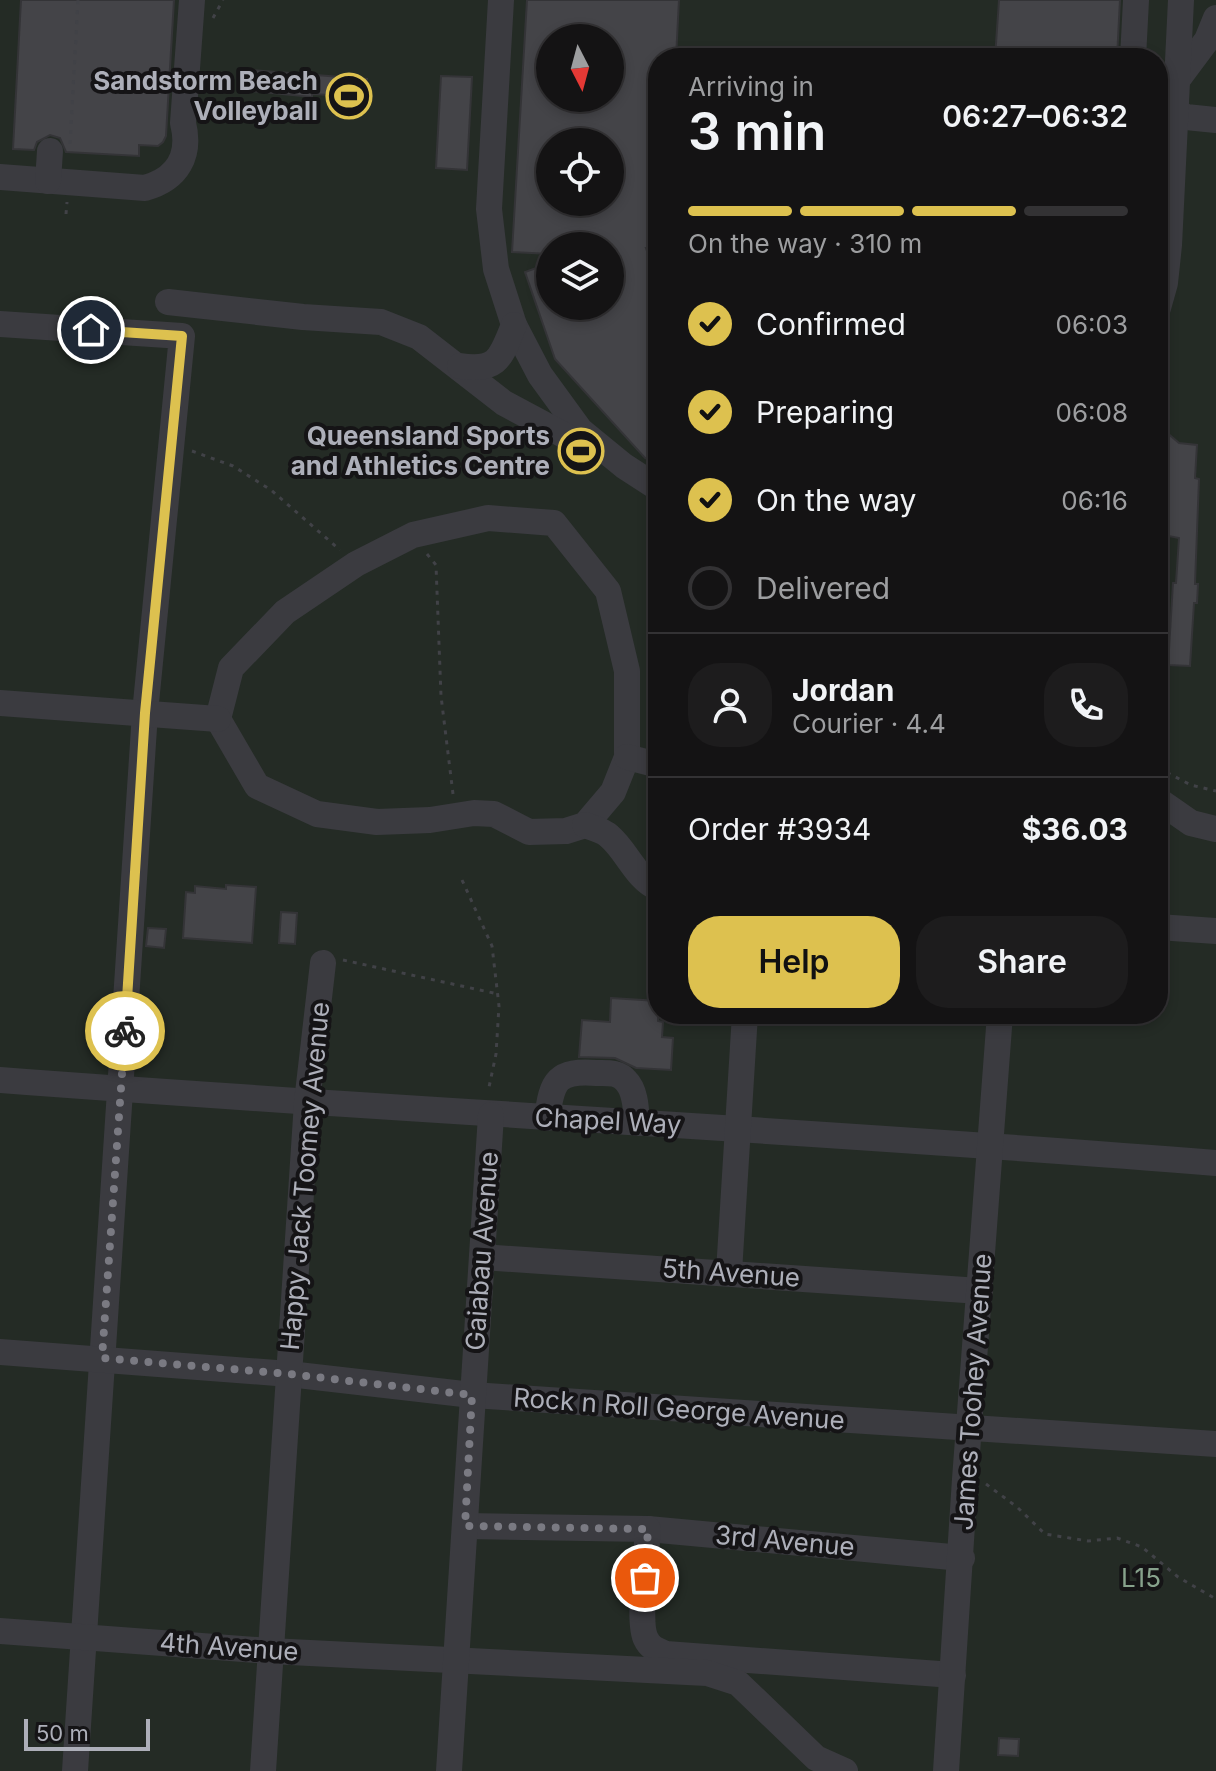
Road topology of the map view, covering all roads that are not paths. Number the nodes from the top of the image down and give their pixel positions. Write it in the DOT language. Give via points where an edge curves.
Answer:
graph roads {
  1 [pos="192,0"];
  2 [pos="501,0"];
  3 [pos="1136,0"];
  4 [pos="1181,0"];
  5 [pos="1216,18"];
  6 [pos="1134,48"];
  7 [pos="1178,80"];
  8 [pos="1216,112"];
  9 [pos="1216,120"];
  10 [pos="1170,122"];
  11 [pos="0,162"];
  12 [pos="54,166"];
  13 [pos="0,177"];
  14 [pos="1168,254"];
  15 [pos="168,302"];
  16 [pos="0,324"];
  17 [pos="514,325"];
  18 [pos="460,366"];
  19 [pos="624,466"];
  20 [pos="648,482"];
  21 [pos="0,703"];
  22 [pos="145,713"];
  23 [pos="218,719"];
  24 [pos="627,757"];
  25 [pos="648,762"];
  26 [pos="1168,807"];
  27 [pos="585,825"];
  28 [pos="1216,829"];
  29 [pos="648,881"];
  30 [pos="1168,928"];
  31 [pos="1216,931"];
  32 [pos="323,963"];
  33 [pos="744,1024"];
  34 [pos="999,1024"];
  35 [pos="0,1080"];
  36 [pos="121,1089"];
  37 [pos="307,1102"];
  38 [pos="489,1108"];
  39 [pos="547,1118"];
  40 [pos="637,1123"];
  41 [pos="738,1128"];
  42 [pos="992,1145"];
  43 [pos="1216,1163"];
  44 [pos="482,1257"];
  45 [pos="729,1272"];
  46 [pos="980,1291"];
  47 [pos="0,1352"];
  48 [pos="102,1358"];
  49 [pos="289,1374"];
  50 [pos="472,1395"];
  51 [pos="969,1429"];
  52 [pos="1216,1444"];
  53 [pos="465,1526"];
  54 [pos="648,1529"];
  55 [pos="962,1558"];
  56 [pos="0,1631"];
  57 [pos="84,1636"];
  58 [pos="270,1651"];
  59 [pos="457,1661"];
  60 [pos="953,1675"];
  61 [pos="75,1771"];
  62 [pos="263,1771"];
  63 [pos="449,1771"];
  64 [pos="845,1771"];
  65 [pos="946,1771"];
  1 -- 12 [label="street" via="183,123 186,151 171,176 145,188"];
  2 -- 17 [label="street" via="489,209 496,269"];
  3 -- 6 [label="street"];
  4 -- 7 [label="street"];
  5 -- 7 [label="street"];
  7 -- 10 [label="street"];
  8 -- 10 [label="street" via="1186,110"];
  9 -- 10 [label="street" via="1186,117"];
  10 -- 14 [label="street"];
  11 -- 12 [label="street"];
  12 -- 13 [label="street"];
  15 -- 18 [label="street" via="381,322 419,337"];
  16 -- 22 [label="street" via="182,336"];
  17 -- 18 [label="street" via="502,355 492,364"];
  17 -- 19 [label="street" via="540,375 580,430"];
  18 -- 19 [label="street" via="504,403"];
  19 -- 20 [label="street"];
  21 -- 22 [label="street"];
  22 -- 23 [label="street"];
  22 -- 36 [label="street"];
  23 -- 24 [label="street" via="231,668 285,612 356,564 413,535 488,518 554,523 608,591 627,671"];
  23 -- 27 [label="street" via="257,786 317,814 377,822 494,814 529,832"];
  24 -- 25 [label="street"];
  24 -- 27 [label="street" via="613,792"];
  26 -- 28 [label="street" via="1191,823"];
  27 -- 29 [label="street" via="607,833"];
  30 -- 31 [label="street"];
  32 -- 37 [label="street, Happy Jack Toomey Avenue"];
  33 -- 41 [label="street"];
  34 -- 42 [label="street, James Toohey Avenue"];
  35 -- 36 [label="street, Chapel Way"];
  36 -- 37 [label="street, Chapel Way"];
  36 -- 48 [label="street"];
  37 -- 38 [label="street, Chapel Way"];
  37 -- 49 [label="street, Happy Jack Toomey Avenue"];
  38 -- 39 [label="street, Chapel Way"];
  38 -- 44 [label="street, Gaiabau Avenue"];
  39 -- 40 [label="street, Chapel Way"];
  39 -- 40 [label="street" via="553,1084 574,1071 618,1074 627,1081"];
  40 -- 41 [label="street, Chapel Way"];
  41 -- 42 [label="street, Chapel Way"];
  41 -- 45 [label="street"];
  42 -- 43 [label="street, Chapel Way"];
  42 -- 46 [label="street, James Toohey Avenue"];
  44 -- 45 [label="street, 5th Avenue"];
  44 -- 50 [label="street, Gaiabau Avenue"];
  45 -- 46 [label="street, 5th Avenue"];
  46 -- 51 [label="street, James Toohey Avenue"];
  47 -- 48 [label="street, Rock n Roll George Avenue"];
  48 -- 49 [label="street, Rock n Roll George Avenue"];
  48 -- 57 [label="street"];
  49 -- 50 [label="street, Rock n Roll George Avenue"];
  49 -- 58 [label="street, Happy Jack Toomey Avenue"];
  50 -- 51 [label="street, Rock n Roll George Avenue"];
  50 -- 53 [label="street, Gaiabau Avenue"];
  51 -- 52 [label="street, Rock n Roll George Avenue"];
  51 -- 55 [label="street, James Toohey Avenue"];
  53 -- 54 [label="street, 3rd Avenue"];
  53 -- 59 [label="street, Gaiabau Avenue"];
  54 -- 55 [label="street, 3rd Avenue"];
  54 -- 60 [label="street" via="642,1627 655,1650"];
  55 -- 60 [label="street, James Toohey Avenue"];
  56 -- 57 [label="street, 4th Avenue"];
  57 -- 58 [label="street, 4th Avenue"];
  57 -- 61 [label="street"];
  58 -- 59 [label="street, 4th Avenue"];
  58 -- 62 [label="street, Happy Jack Toomey Avenue"];
  59 -- 63 [label="street, Gaiabau Avenue"];
  59 -- 64 [label="street" via="707,1673 738,1683 816,1758"];
  60 -- 65 [label="street, James Toohey Avenue"];
}
